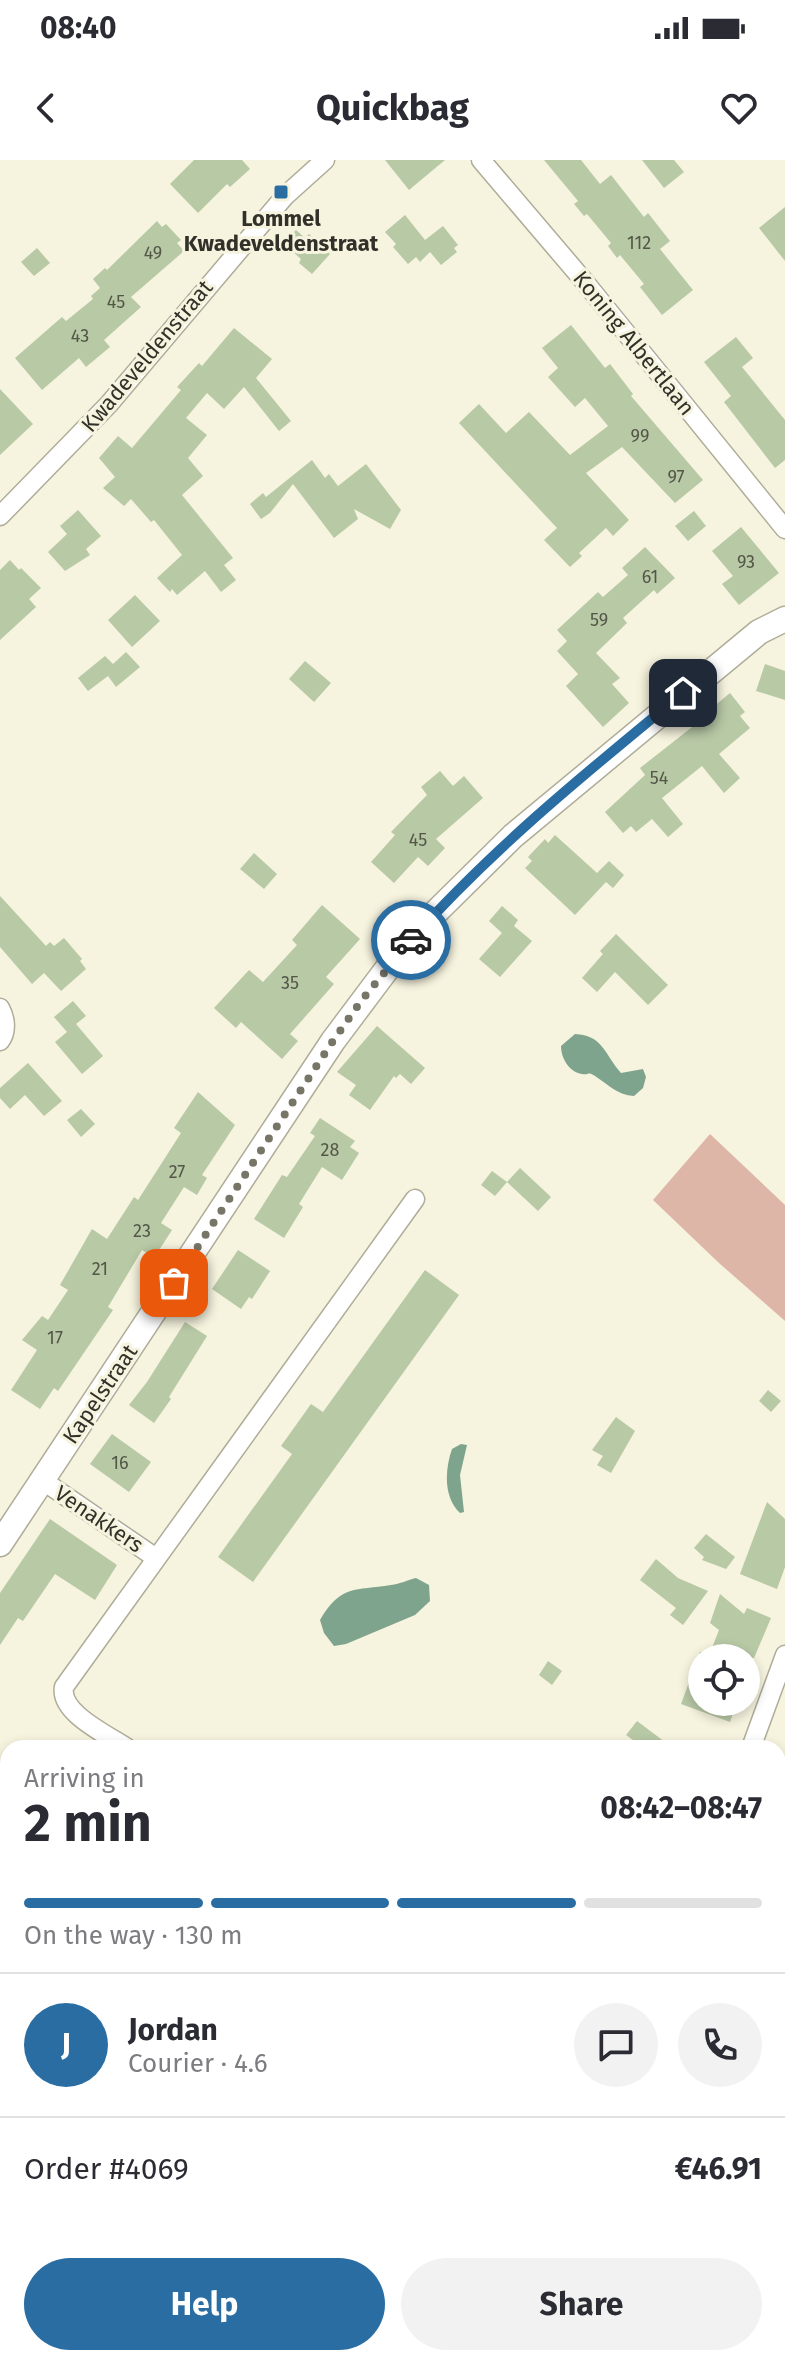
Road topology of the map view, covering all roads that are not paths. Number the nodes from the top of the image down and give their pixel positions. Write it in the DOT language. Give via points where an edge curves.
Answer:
graph roads {
  1 [pos="325,160"];
  2 [pos="481,160"];
  3 [pos="0,516"];
  4 [pos="785,529"];
  5 [pos="785,619"];
  6 [pos="0,1008"];
  7 [pos="0,1041"];
  8 [pos="415,1199"];
  9 [pos="42,1480"];
  10 [pos="4,1528"];
  11 [pos="156,1558"];
  12 [pos="785,1655"];
  13 [pos="115,1740"];
  14 [pos="754,1740"];
  1 -- 3 [label="street, Kwadeveldenstraat" via="276,206 109,404"];
  2 -- 4 [label="street, Koning Albertlaan"];
  5 -- 9 [label="main road, Kapelstraat" via="759,632 569,787 476,871 396,957 333,1041"];
  6 -- 7 [label="street" via="5,1024"];
  8 -- 11 [label="street"];
  9 -- 10 [label="main road, Kapelstraat"];
  9 -- 11 [label="street, Venakkers"];
  11 -- 13 [label="street" via="68,1680 63,1695 75,1713"];
  12 -- 14 [label="street"];
}
